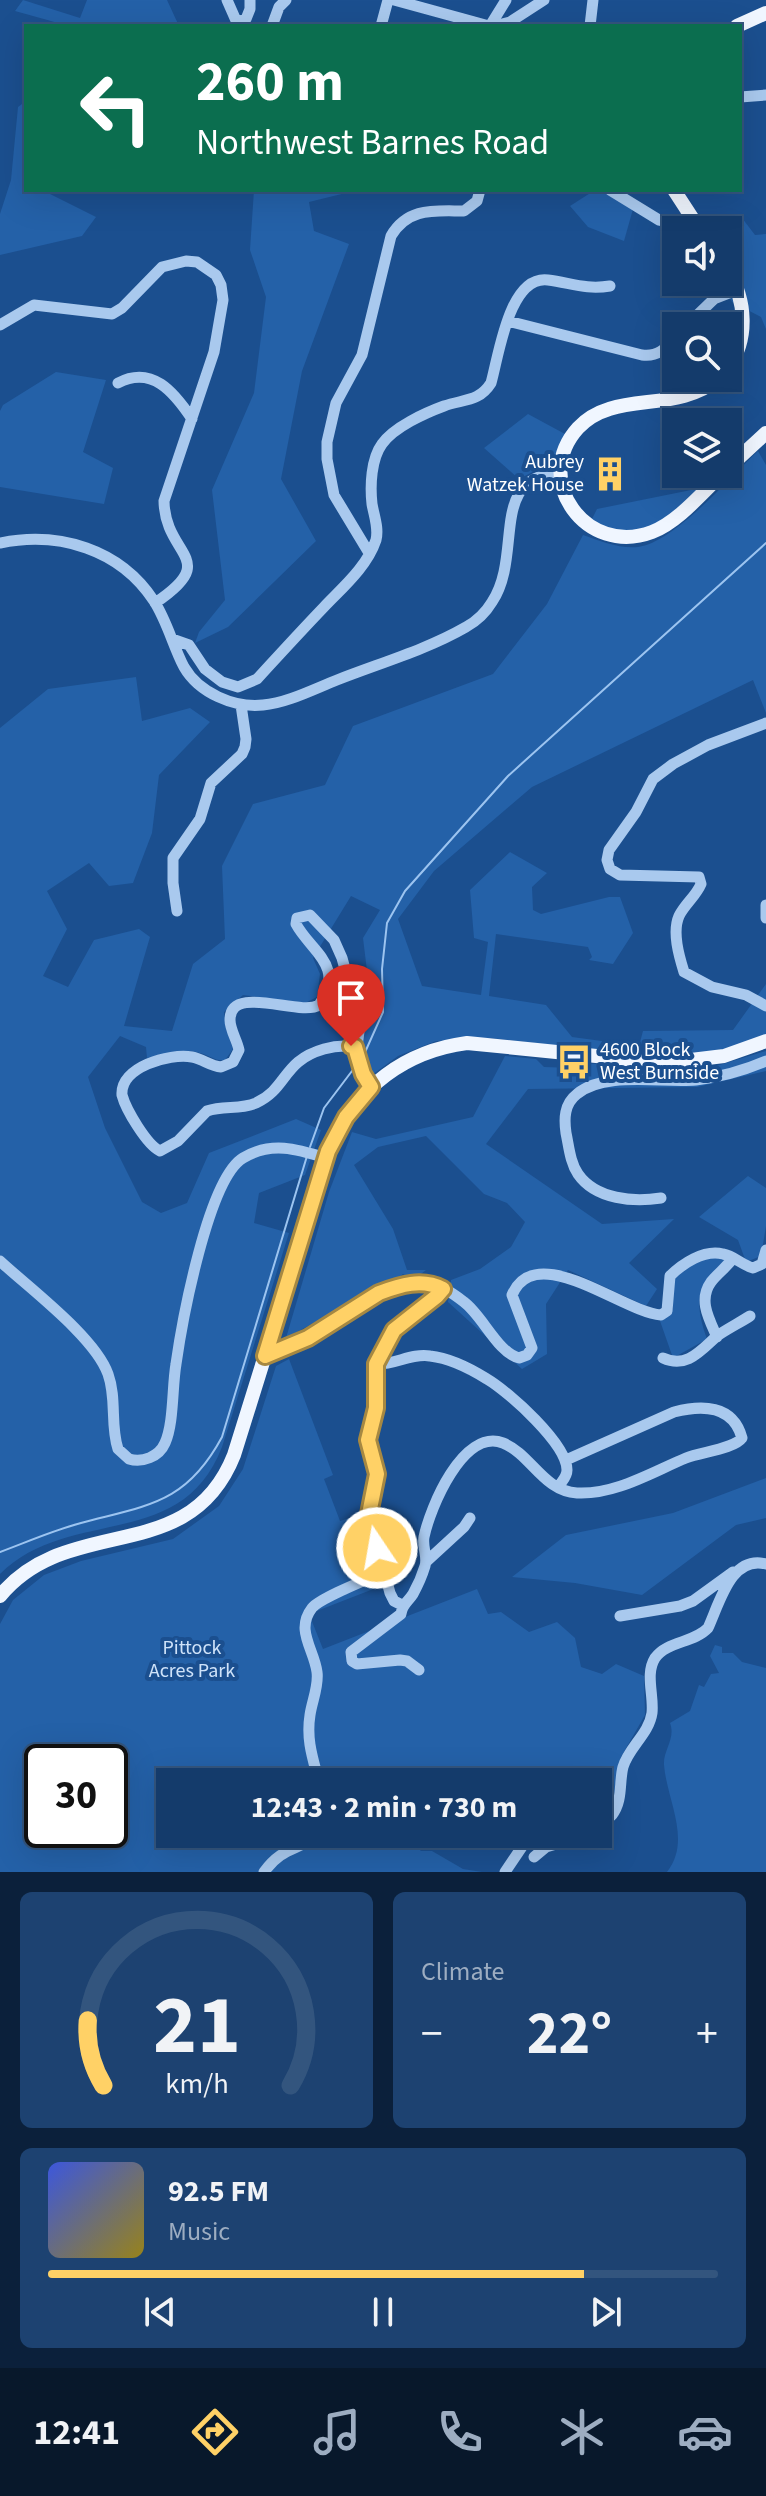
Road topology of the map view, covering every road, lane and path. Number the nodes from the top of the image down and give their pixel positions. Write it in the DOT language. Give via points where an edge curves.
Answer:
graph roads {
  1 [pos="227,0"];
  2 [pos="250,0"];
  3 [pos="286,0"];
  4 [pos="388,0"];
  5 [pos="394,0"];
  6 [pos="506,0"];
  7 [pos="544,0"];
  8 [pos="593,0"];
  9 [pos="766,13"];
  10 [pos="238,24"];
  11 [pos="273,24"];
  12 [pos="382,24"];
  13 [pos="484,24"];
  14 [pos="492,24"];
  15 [pos="500,24"];
  16 [pos="590,24"];
  17 [pos="741,24"];
  18 [pos="766,95"];
  19 [pos="742,97"];
  20 [pos="479,192"];
  21 [pos="613,192"];
  22 [pos="675,192"];
  23 [pos="690,216"];
  24 [pos="662,221"];
  25 [pos="610,286"];
  26 [pos="722,296"];
  27 [pos="701,312"];
  28 [pos="508,321"];
  29 [pos="0,325"];
  30 [pos="662,351"];
  31 [pos="118,383"];
  32 [pos="698,392"];
  33 [pos="192,419"];
  34 [pos="766,433"];
  35 [pos="742,455"];
  36 [pos="561,473"];
  37 [pos="707,488"];
  38 [pos="0,543"];
  39 [pos="369,553"];
  40 [pos="155,603"];
  41 [pos="172,639"];
  42 [pos="241,705"];
  43 [pos="766,723"];
  44 [pos="766,905"];
  45 [pos="177,911"];
  46 [pos="766,918"];
  47 [pos="766,1006"];
  48 [pos="766,1041"];
  49 [pos="355,1047"];
  50 [pos="766,1061"];
  51 [pos="371,1087"];
  52 [pos="326,1158"];
  53 [pos="661,1198"];
  54 [pos="766,1250"];
  55 [pos="733,1258"];
  56 [pos="0,1261"];
  57 [pos="443,1289"];
  58 [pos="750,1316"];
  59 [pos="717,1337"];
  60 [pos="265,1356"];
  61 [pos="663,1358"];
  62 [pos="376,1364"];
  63 [pos="566,1460"];
  64 [pos="559,1486"];
  65 [pos="470,1518"];
  66 [pos="427,1561"];
  67 [pos="766,1564"];
  68 [pos="736,1570"];
  69 [pos="384,1572"];
  70 [pos="0,1596"];
  71 [pos="402,1605"];
  72 [pos="620,1616"];
  73 [pos="419,1670"];
  74 [pos="315,1768"];
  75 [pos="617,1804"];
  76 [pos="612,1805"];
  77 [pos="612,1816"];
  78 [pos="293,1848"];
  79 [pos="521,1848"];
  80 [pos="545,1848"];
  81 [pos="534,1857"];
  82 [pos="264,1872"];
  83 [pos="505,1872"];
  1 -- 10 [label="street"];
  2 -- 10 [label="street" via="246,19"];
  3 -- 11 [label="street"];
  4 -- 12 [label="street"];
  5 -- 13 [label="street"];
  6 -- 14 [label="street"];
  7 -- 15 [label="street"];
  8 -- 16 [label="street"];
  9 -- 17 [label="main road"];
  18 -- 19 [label="street"];
  20 -- 39 [label="street" via="464,211 423,211 396,227 362,355 336,403 327,442 329,476 334,495"];
  21 -- 24 [label="street"];
  22 -- 23 [label="main road"];
  25 -- 28 [label="street" via="592,289 536,280 517,297"];
  26 -- 27 [label="street"];
  28 -- 30 [label="street" via="642,355"];
  28 -- 39 [label="street" via="485,393 442,407 382,445 372,483 377,534"];
  29 -- 33 [label="street" via="34,305 112,314 162,267 197,262 216,275 223,300 214,352"];
  31 -- 33 [label="street" via="138,376 154,378 179,399"];
  32 -- 36 [label="main road" via="597,414 573,435"];
  33 -- 40 [label="street" via="164,501 168,527 186,556 187,574 178,588"];
  34 -- 35 [label="main road"];
  36 -- 37 [label="main road" via="565,496 579,517 594,529 622,537 668,524"];
  36 -- 42 [label="street" via="537,477 519,491 503,580 473,623 282,701"];
  38 -- 40 [label="street" via="46,538 84,546 128,572"];
  39 -- 41 [label="street" via="257,679 245,686 222,682 205,669 189,645"];
  40 -- 41 [label="street"];
  41 -- 42 [label="street" via="197,682"];
  42 -- 45 [label="street" via="242,754 211,783 200,819 173,858"];
  43 -- 47 [label="street" via="708,745 653,779 607,860 620,875 699,877 697,894 679,917 678,955 684,972"];
  44 -- 46 [label="street"];
  48 -- 51 [label="main road" via="724,1056 666,1063 467,1043 411,1059"];
  49 -- 49 [label="street" via="341,1045 303,1056 270,1094 246,1106 207,1111 178,1141 160,1151 153,1148 122,1095 129,1076 163,1059 188,1056 221,1067 233,1062 239,1050 231,1012 244,1002 307,1009 319,1005 328,974 322,955 296,924 303,915 310,915 338,947 359,1018"];
  49 -- 51 [label="street"];
  50 -- 53 [label="street" via="715,1077 605,1082 572,1098 565,1126 572,1163 584,1181 615,1197"];
  51 -- 52 [label="main road" via="346,1117"];
  52 -- 56 [label="street" via="289,1147 262,1150 240,1159 224,1179 187,1298 168,1436 145,1460 129,1459 118,1449 112,1390 102,1361 54,1308"];
  52 -- 60 [label="main road"];
  54 -- 55 [label="street" via="758,1267"];
  55 -- 57 [label="street" via="715,1253 678,1268 670,1276 667,1311 661,1315 640,1312 556,1275 525,1277 512,1295 532,1348 519,1358 508,1353 466,1303"];
  55 -- 59 [label="street" via="711,1283 705,1299"];
  57 -- 60 [label="street" via="426,1283 392,1288 308,1338"];
  57 -- 62 [label="street" via="394,1330"];
  58 -- 59 [label="street"];
  59 -- 61 [label="street" via="686,1360"];
  60 -- 70 [label="main road" via="230,1466 199,1507 160,1529 44,1560"];
  62 -- 63 [label="street" via="430,1356 489,1380 530,1414"];
  62 -- 69 [label="street" via="376,1408 368,1440 377,1474 369,1514"];
  63 -- 64 [label="street" via="566,1476"];
  63 -- 64 [label="street" via="691,1408 725,1413 742,1438 626,1484 581,1493"];
  64 -- 66 [label="street" via="540,1476 510,1447 494,1441 481,1444 456,1466 439,1492 423,1541"];
  65 -- 66 [label="street"];
  66 -- 71 [label="street"];
  67 -- 68 [label="street" via="751,1562"];
  68 -- 72 [label="street" via="693,1601"];
  68 -- 75 [label="street" via="708,1628 656,1657 649,1726 624,1764"];
  69 -- 71 [label="street" via="394,1601"];
  69 -- 74 [label="street" via="318,1601 306,1618 304,1634 317,1671 308,1734"];
  71 -- 73 [label="street" via="401,1614 350,1657 363,1664 407,1661"];
  75 -- 76 [label="street"];
  75 -- 77 [label="street"];
  78 -- 82 [label="street"];
  79 -- 83 [label="street"];
  80 -- 81 [label="street"];
}
